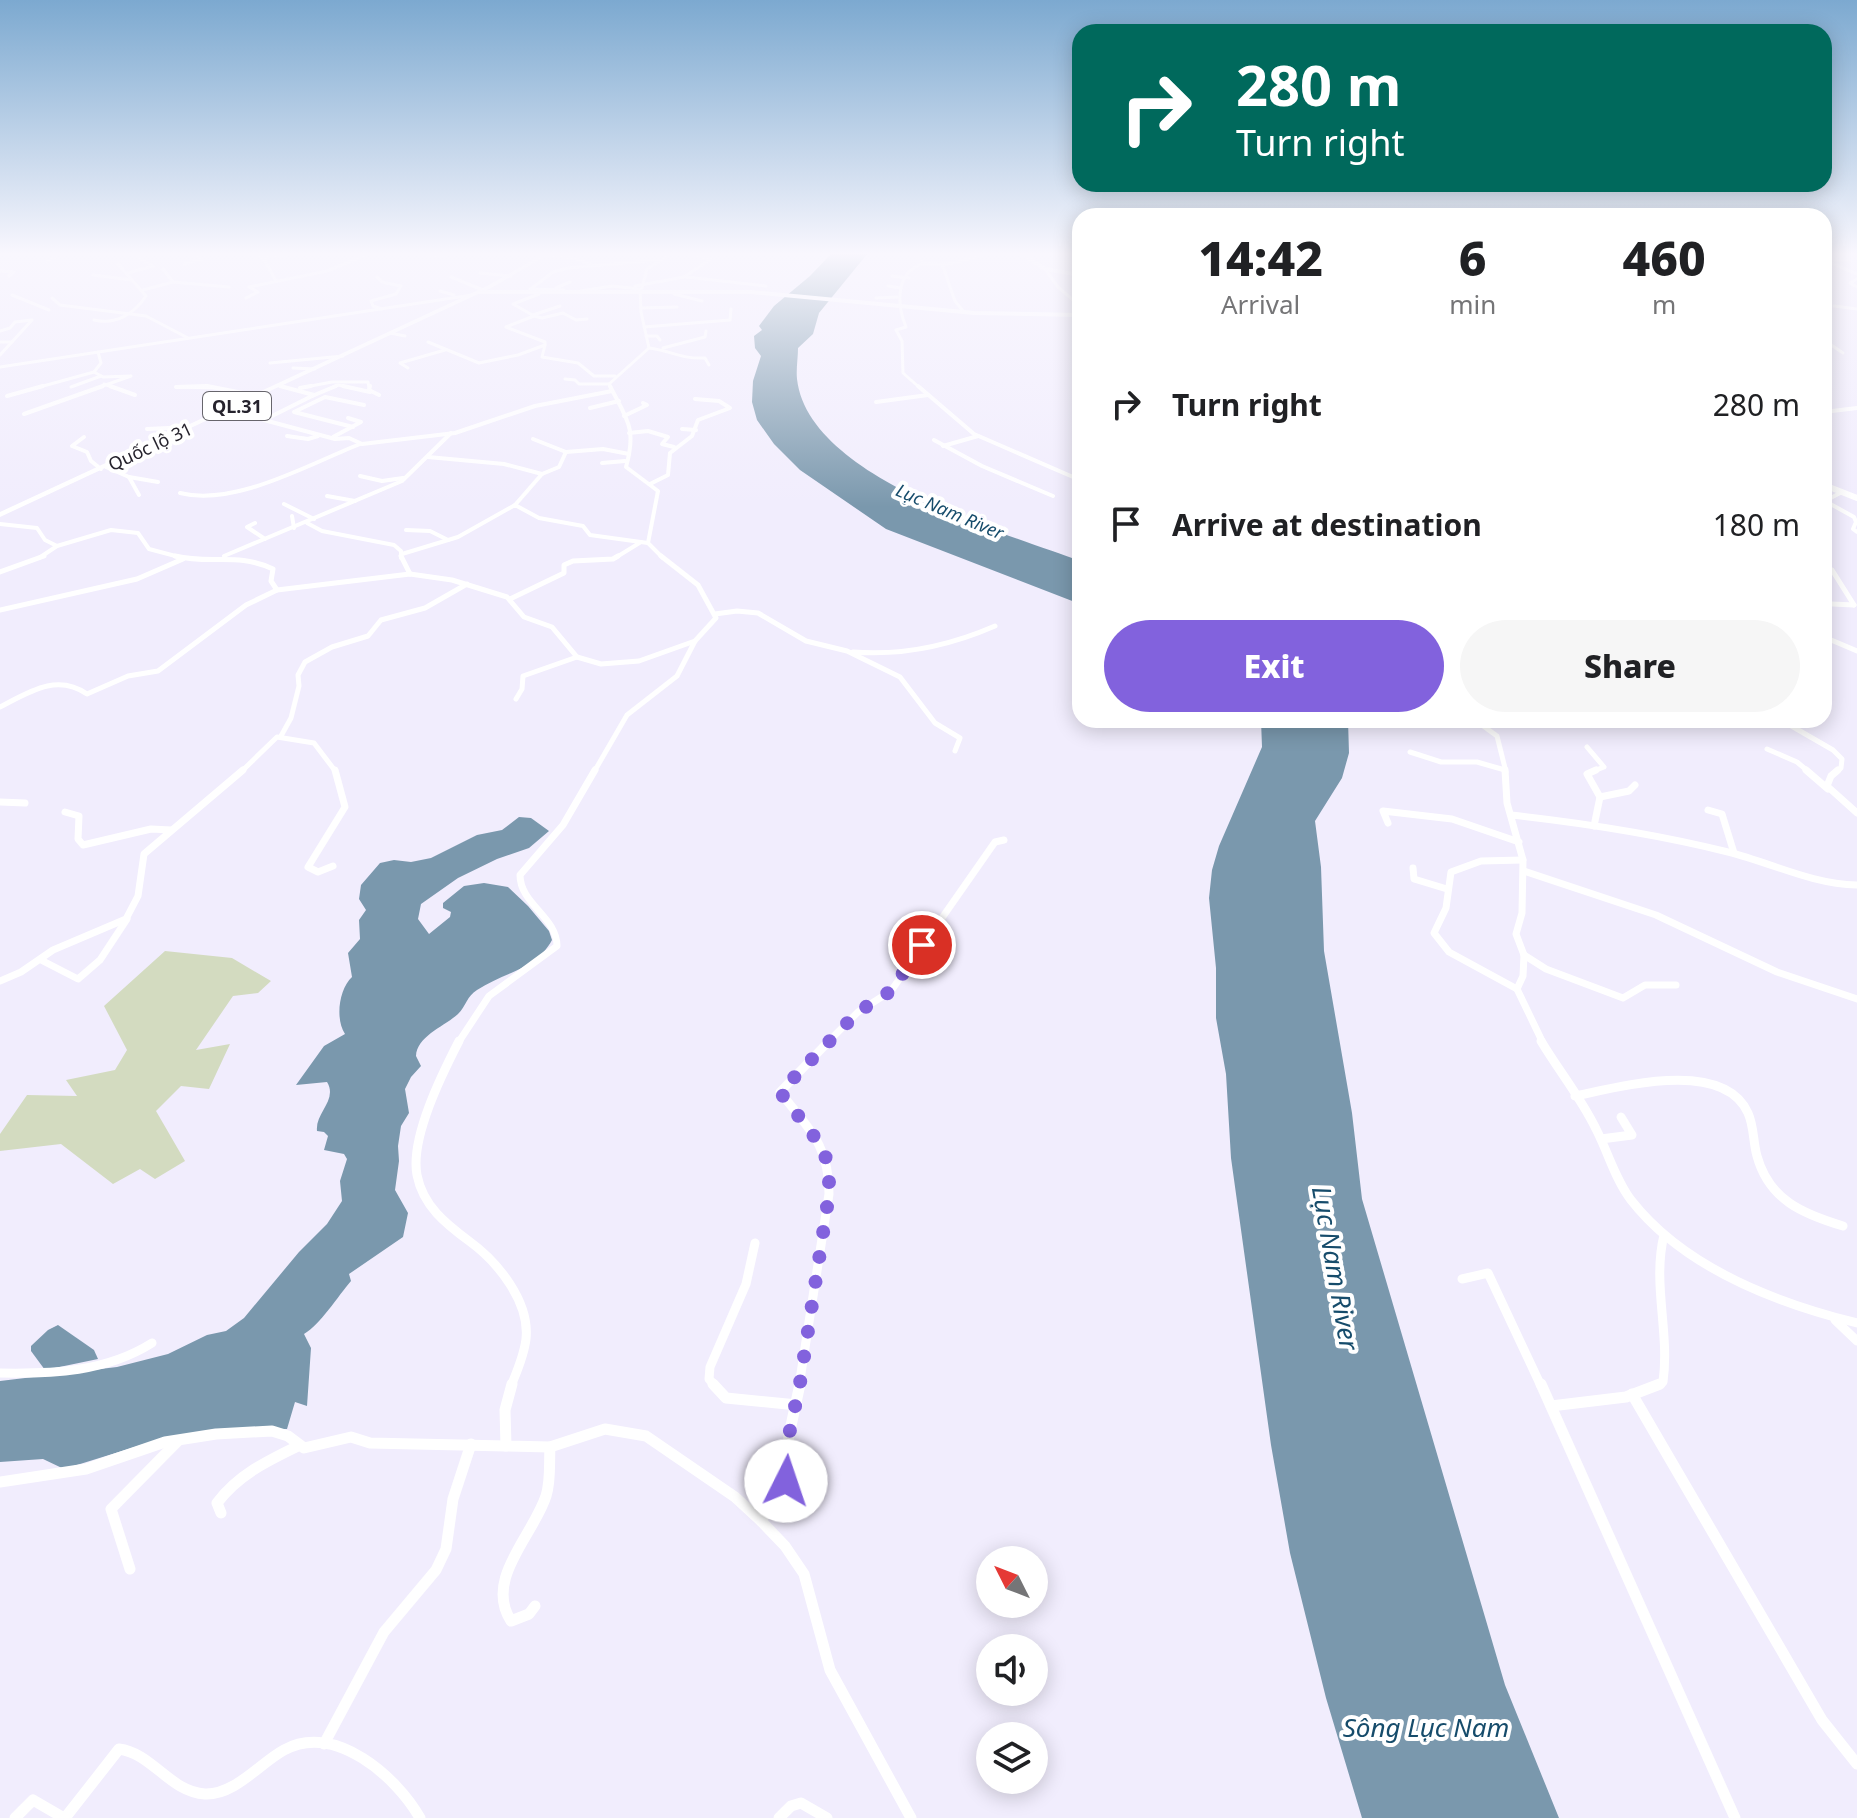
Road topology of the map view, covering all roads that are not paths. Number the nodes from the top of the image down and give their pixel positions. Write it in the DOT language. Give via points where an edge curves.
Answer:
graph roads {
  1 [pos="16,338"];
  2 [pos="188,338"];
  3 [pos="380,338"];
  4 [pos="534,338"];
  5 [pos="647,338"];
  6 [pos="703,338"];
  7 [pos="900,338"];
  8 [pos="0,342"];
  9 [pos="12,342"];
  10 [pos="428,342"];
  11 [pos="545,345"];
  12 [pos="1832,345"];
  13 [pos="649,348"];
  14 [pos="661,349"];
  15 [pos="445,350"];
  16 [pos="98,352"];
  17 [pos="1843,353"];
  18 [pos="0,355"];
  19 [pos="343,356"];
  20 [pos="270,363"];
  21 [pos="308,363"];
  22 [pos="325,364"];
  23 [pos="709,365"];
  24 [pos="0,367"];
  25 [pos="569,367"];
  26 [pos="584,367"];
  27 [pos="408,368"];
  28 [pos="315,369"];
  29 [pos="602,371"];
  30 [pos="94,372"];
  31 [pos="305,374"];
  32 [pos="617,374"];
  33 [pos="101,376"];
  34 [pos="565,379"];
  35 [pos="104,384"];
  36 [pos="280,386"];
  37 [pos="71,387"];
  38 [pos="176,387"];
  39 [pos="294,388"];
  40 [pos="611,388"];
  41 [pos="370,392"];
  42 [pos="135,395"];
  43 [pos="379,395"];
  44 [pos="928,395"];
  45 [pos="7,396"];
  46 [pos="258,396"];
  47 [pos="312,396"];
  48 [pos="695,399"];
  49 [pos="619,401"];
  50 [pos="876,402"];
  51 [pos="643,403"];
  52 [pos="364,405"];
  53 [pos="590,408"];
  54 [pos="1857,408"];
  55 [pos="1832,411"];
  56 [pos="24,414"];
  57 [pos="624,416"];
  58 [pos="348,418"];
  59 [pos="193,427"];
  60 [pos="353,427"];
  61 [pos="147,429"];
  62 [pos="682,429"];
  63 [pos="696,430"];
  64 [pos="451,433"];
  65 [pos="629,433"];
  66 [pos="320,435"];
  67 [pos="287,436"];
  68 [pos="978,436"];
  69 [pos="84,437"];
  70 [pos="331,438"];
  71 [pos="533,439"];
  72 [pos="934,440"];
  73 [pos="360,444"];
  74 [pos="943,446"];
  75 [pos="674,447"];
  76 [pos="566,452"];
  77 [pos="428,457"];
  78 [pos="627,458"];
  79 [pos="602,463"];
  80 [pos="102,468"];
  81 [pos="542,474"];
  82 [pos="360,476"];
  83 [pos="409,476"];
  84 [pos="129,477"];
  85 [pos="1072,477"];
  86 [pos="158,482"];
  87 [pos="650,484"];
  88 [pos="1832,488"];
  89 [pos="1842,492"];
  90 [pos="180,493"];
  91 [pos="139,495"];
  92 [pos="327,496"];
  93 [pos="1053,496"];
  94 [pos="1832,497"];
  95 [pos="1857,498"];
  96 [pos="357,501"];
  97 [pos="284,504"];
  98 [pos="515,505"];
  99 [pos="1832,505"];
  100 [pos="0,515"];
  101 [pos="292,516"];
  102 [pos="314,519"];
  103 [pos="255,523"];
  104 [pos="307,523"];
  105 [pos="0,524"];
  106 [pos="294,528"];
  107 [pos="406,530"];
  108 [pos="1857,532"];
  109 [pos="265,539"];
  110 [pos="448,540"];
  111 [pos="645,543"];
  112 [pos="57,546"];
  113 [pos="402,554"];
  114 [pos="218,558"];
  115 [pos="183,559"];
  116 [pos="1832,570"];
  117 [pos="0,572"];
  118 [pos="410,574"];
  119 [pos="467,584"];
  120 [pos="277,590"];
  121 [pos="510,599"];
  122 [pos="1832,604"];
  123 [pos="0,610"];
  124 [pos="715,614"];
  125 [pos="995,626"];
  126 [pos="1832,640"];
  127 [pos="695,641"];
  128 [pos="847,651"];
  129 [pos="1857,651"];
  130 [pos="577,657"];
  131 [pos="516,699"];
  132 [pos="0,707"];
  133 [pos="1486,728"];
  134 [pos="1795,728"];
  135 [pos="281,736"];
  136 [pos="1587,747"];
  137 [pos="1767,749"];
  138 [pos="955,751"];
  139 [pos="1410,752"];
  140 [pos="1505,770"];
  141 [pos="1635,785"];
  142 [pos="1828,789"];
  143 [pos="1600,797"];
  144 [pos="0,802"];
  145 [pos="25,803"];
  146 [pos="1708,810"];
  147 [pos="65,812"];
  148 [pos="1857,813"];
  149 [pos="1511,815"];
  150 [pos="1388,823"];
  151 [pos="1594,826"];
  152 [pos="171,830"];
  153 [pos="1004,840"];
  154 [pos="1519,842"];
  155 [pos="1734,853"];
  156 [pos="1523,860"];
  157 [pos="333,866"];
  158 [pos="1413,868"];
  159 [pos="1524,871"];
  160 [pos="1857,885"];
  161 [pos="1447,889"];
  162 [pos="129,917"];
  163 [pos="1524,955"];
  164 [pos="41,960"];
  165 [pos="0,981"];
  166 [pos="1676,985"];
  167 [pos="1517,989"];
  168 [pos="1857,999"];
  169 [pos="1575,1096"];
  170 [pos="1621,1117"];
  171 [pos="1601,1139"];
  172 [pos="1843,1226"];
  173 [pos="1664,1235"];
  174 [pos="755,1243"];
  175 [pos="1462,1279"];
  176 [pos="1833,1318"];
  177 [pos="1857,1323"];
  178 [pos="1857,1341"];
  179 [pos="152,1343"];
  180 [pos="0,1373"];
  181 [pos="1632,1394"];
  182 [pos="797,1405"];
  183 [pos="1551,1406"];
  184 [pos="178,1441"];
  185 [pos="471,1444"];
  186 [pos="298,1446"];
  187 [pos="506,1446"];
  188 [pos="550,1447"];
  189 [pos="0,1482"];
  190 [pos="221,1513"];
  191 [pos="761,1521"];
  192 [pos="130,1569"];
  193 [pos="535,1606"];
  194 [pos="324,1744"];
  195 [pos="1857,1764"];
  196 [pos="15,1818"];
  197 [pos="64,1818"];
  198 [pos="420,1818"];
  199 [pos="779,1818"];
  200 [pos="827,1818"];
  201 [pos="911,1818"];
  202 [pos="1735,1818"];
  1 -- 9 [label="street"];
  2 -- 16 [label="street"];
  3 -- 19 [label="highway, Quốc lộ 31 / QL.31"];
  4 -- 11 [label="street"];
  5 -- 13 [label="street"];
  6 -- 14 [label="street"];
  7 -- 44 [label="street" via="903,373"];
  8 -- 9 [label="street"];
  9 -- 18 [label="street"];
  10 -- 15 [label="street"];
  11 -- 15 [label="street" via="479,363"];
  11 -- 26 [label="street" via="542,357"];
  12 -- 17 [label="street"];
  13 -- 14 [label="street"];
  13 -- 32 [label="street"];
  14 -- 23 [label="street" via="684,359 705,358"];
  15 -- 27 [label="street" via="400,363"];
  16 -- 24 [label="street"];
  16 -- 30 [label="street" via="101,363"];
  19 -- 20 [label="street"];
  19 -- 22 [label="highway, Quốc lộ 31 / QL.31"];
  21 -- 22 [label="street"];
  22 -- 28 [label="highway, Quốc lộ 31 / QL.31"];
  25 -- 26 [label="street"];
  26 -- 32 [label="street" via="594,376"];
  28 -- 31 [label="highway, Quốc lộ 31 / QL.31"];
  28 -- 31 [label="street" via="290,370"];
  29 -- 32 [label="street"];
  30 -- 33 [label="street"];
  30 -- 45 [label="street"];
  31 -- 36 [label="highway, Quốc lộ 31 / QL.31"];
  32 -- 40 [label="street"];
  33 -- 35 [label="street" via="131,376"];
  33 -- 37 [label="street"];
  34 -- 40 [label="street"];
  35 -- 42 [label="street"];
  35 -- 56 [label="street"];
  36 -- 39 [label="street"];
  36 -- 46 [label="highway, Quốc lộ 31 / QL.31"];
  38 -- 46 [label="street" via="207,386"];
  39 -- 41 [label="street" via="368,382"];
  39 -- 47 [label="street"];
  40 -- 49 [label="street"];
  40 -- 64 [label="street"];
  41 -- 43 [label="street"];
  41 -- 47 [label="street" via="338,385"];
  44 -- 50 [label="street"];
  44 -- 68 [label="street"];
  46 -- 59 [label="highway, Quốc lộ 31 / QL.31"];
  47 -- 66 [label="street" via="264,420"];
  48 -- 63 [label="street" via="719,401 730,408 700,419"];
  49 -- 53 [label="street"];
  49 -- 57 [label="street"];
  51 -- 57 [label="street" via="647,405"];
  52 -- 60 [label="street" via="325,397 294,412"];
  54 -- 55 [label="street"];
  57 -- 65 [label="street"];
  58 -- 60 [label="street" via="360,422"];
  59 -- 61 [label="street"];
  59 -- 80 [label="highway, Quốc lộ 31 / QL.31"];
  60 -- 70 [label="street"];
  62 -- 63 [label="street"];
  63 -- 75 [label="street"];
  64 -- 73 [label="street"];
  64 -- 77 [label="street"];
  65 -- 75 [label="street" via="649,430 667,436 662,444"];
  65 -- 78 [label="street" via="633,443"];
  66 -- 67 [label="street"];
  66 -- 70 [label="street"];
  68 -- 74 [label="street"];
  68 -- 85 [label="street"];
  69 -- 80 [label="street" via="72,446 87,452"];
  70 -- 73 [label="street"];
  71 -- 76 [label="street"];
  72 -- 74 [label="street"];
  73 -- 90 [label="street" via="218,497"];
  74 -- 93 [label="street"];
  75 -- 87 [label="street" via="668,475"];
  76 -- 78 [label="street" via="603,449"];
  76 -- 81 [label="street" via="557,470"];
  77 -- 81 [label="street"];
  77 -- 83 [label="street"];
  78 -- 79 [label="street"];
  78 -- 87 [label="street" via="628,471"];
  80 -- 84 [label="street"];
  80 -- 100 [label="highway, Quốc lộ 31 / QL.31"];
  81 -- 98 [label="street"];
  82 -- 83 [label="street" via="382,481"];
  83 -- 96 [label="street"];
  84 -- 86 [label="street"];
  84 -- 91 [label="street"];
  87 -- 111 [label="street" via="658,493"];
  88 -- 89 [label="street"];
  89 -- 94 [label="street"];
  89 -- 95 [label="street"];
  92 -- 96 [label="street"];
  96 -- 102 [label="street"];
  97 -- 102 [label="street"];
  98 -- 110 [label="street"];
  98 -- 111 [label="street" via="539,518 583,526 590,535"];
  99 -- 108 [label="street" via="1854,517"];
  101 -- 106 [label="street"];
  102 -- 104 [label="street"];
  103 -- 109 [label="street" via="247,527"];
  104 -- 106 [label="street"];
  104 -- 113 [label="street" via="391,544"];
  105 -- 112 [label="street" via="37,528"];
  106 -- 109 [label="street"];
  107 -- 110 [label="street" via="430,531"];
  109 -- 114 [label="street"];
  110 -- 113 [label="street"];
  111 -- 121 [label="street" via="613,559 571,561 564,565 564,573"];
  111 -- 124 [label="street" via="698,585"];
  112 -- 115 [label="street" via="108,531 136,532 149,549"];
  112 -- 117 [label="street"];
  113 -- 118 [label="street"];
  114 -- 115 [label="street"];
  114 -- 120 [label="street" via="267,563 275,571 271,581"];
  115 -- 123 [label="street" via="137,579"];
  116 -- 122 [label="street" via="1854,605"];
  118 -- 119 [label="street"];
  118 -- 120 [label="street"];
  119 -- 121 [label="street"];
  119 -- 135 [label="street" via="425,608 381,620 368,636 305,662"];
  120 -- 132 [label="street" via="246,605 158,671 128,676 87,694 73,684 49,684"];
  121 -- 130 [label="street" via="524,617 552,627"];
  124 -- 127 [label="street"];
  124 -- 128 [label="street" via="758,613 806,641"];
  125 -- 128 [label="street" via="958,643 914,651"];
  126 -- 129 [label="street"];
  127 -- 130 [label="street" via="623,663"];
  127 -- 187 [label="street" via="677,676 627,715 569,816 520,875 520,887 552,925 557,946 497,988 476,1011 449,1062 418,1148 416,1171 428,1202 443,1222 499,1268 526,1325 525,1349 506,1402"];
  128 -- 138 [label="street" via="903,679 935,723 960,738"];
  130 -- 131 [label="street" via="523,676"];
  133 -- 140 [label="street" via="1497,736"];
  134 -- 142 [label="street" via="1842,759"];
  135 -- 152 [label="street"];
  135 -- 157 [label="street" via="314,743 339,777 345,807 308,867 318,872"];
  136 -- 143 [label="street" via="1604,767 1587,774"];
  137 -- 142 [label="street" via="1797,762"];
  139 -- 140 [label="street" via="1441,762 1477,762"];
  140 -- 149 [label="street"];
  141 -- 143 [label="street"];
  142 -- 148 [label="street"];
  143 -- 151 [label="street"];
  144 -- 145 [label="street"];
  146 -- 155 [label="street" via="1722,814"];
  147 -- 152 [label="street" via="79,816 78,839 83,845 151,829"];
  149 -- 151 [label="street"];
  149 -- 154 [label="street"];
  150 -- 154 [label="street" via="1383,811 1452,819"];
  151 -- 155 [label="street"];
  152 -- 162 [label="street" via="140,860 141,893"];
  153 -- 182 [label="street" via="995,842 891,991 858,1012 780,1092 821,1143 829,1170"];
  154 -- 156 [label="street"];
  155 -- 160 [label="street" via="1822,882"];
  156 -- 159 [label="street"];
  156 -- 161 [label="street" via="1491,859 1457,868 1448,877"];
  158 -- 161 [label="street" via="1414,879"];
  159 -- 163 [label="street" via="1516,934"];
  159 -- 168 [label="street" via="1656,915 1777,972"];
  161 -- 167 [label="street" via="1436,939 1449,952"];
  162 -- 164 [label="street" via="52,950"];
  162 -- 164 [label="street" via="100,960 78,979"];
  163 -- 166 [label="street" via="1546,969 1623,998 1645,985"];
  163 -- 167 [label="street"];
  164 -- 165 [label="street"];
  167 -- 169 [label="street"];
  169 -- 171 [label="street"];
  169 -- 172 [label="street" via="1668,1078 1713,1086 1747,1110 1758,1160 1782,1199 1800,1213"];
  170 -- 171 [label="street" via="1632,1135"];
  171 -- 173 [label="street" via="1631,1200"];
  173 -- 176 [label="street" via="1743,1281"];
  173 -- 181 [label="street" via="1658,1276 1667,1336 1665,1377 1661,1385"];
  174 -- 182 [label="street" via="746,1284 709,1379 726,1398"];
  175 -- 183 [label="street" via="1488,1273"];
  176 -- 177 [label="street"];
  176 -- 178 [label="street"];
  179 -- 180 [label="street" via="87,1369"];
  181 -- 183 [label="street"];
  181 -- 195 [label="street" via="1822,1720"];
  182 -- 191 [label="street" via="786,1481"];
  183 -- 202 [label="street"];
  184 -- 186 [label="street" via="272,1431"];
  184 -- 189 [label="street" via="86,1469"];
  184 -- 192 [label="street" via="111,1509"];
  185 -- 186 [label="street" via="370,1443 351,1437"];
  185 -- 187 [label="street"];
  185 -- 194 [label="street" via="448,1518 446,1549 436,1570 384,1632"];
  186 -- 190 [label="street" via="239,1480 217,1503"];
  187 -- 188 [label="street"];
  188 -- 191 [label="street" via="605,1429 646,1436"];
  188 -- 193 [label="street" via="547,1495 504,1581 500,1600 511,1621"];
  191 -- 201 [label="street" via="804,1574 830,1670"];
  194 -- 197 [label="street" via="290,1746 255,1772 208,1794 171,1782 123,1748"];
  194 -- 198 [label="street" via="386,1774"];
  196 -- 197 [label="street" via="33,1800"];
  199 -- 200 [label="street" via="801,1803"];
}
